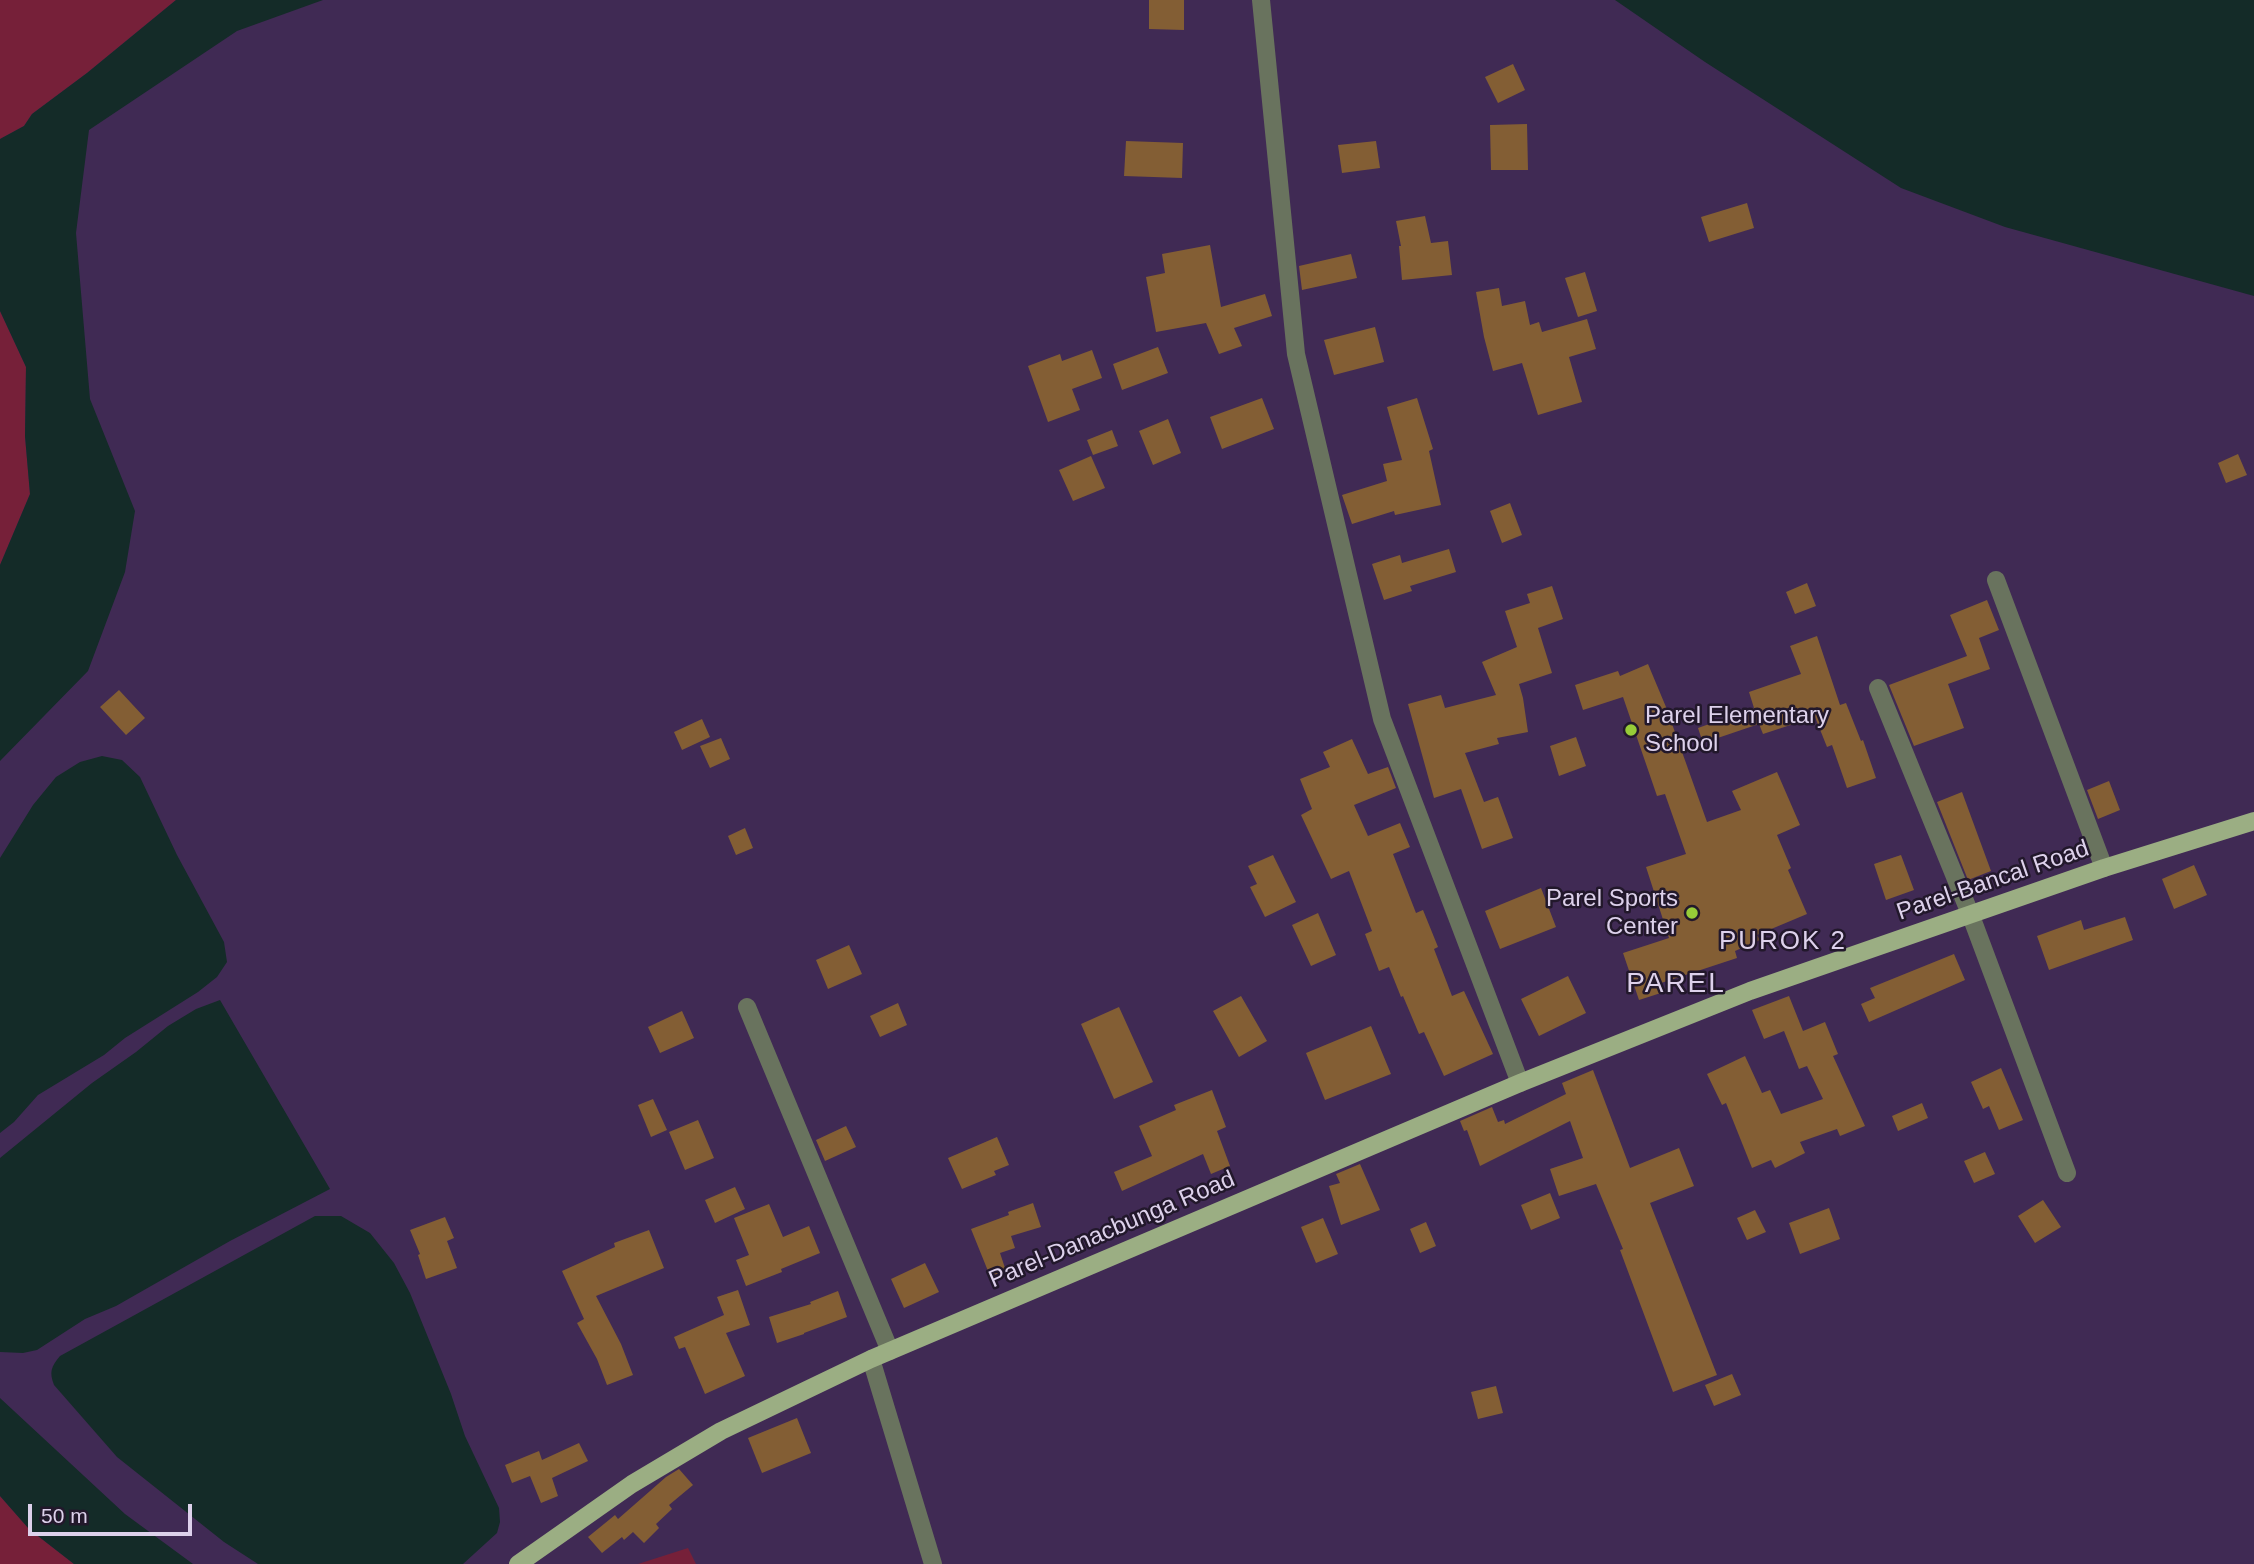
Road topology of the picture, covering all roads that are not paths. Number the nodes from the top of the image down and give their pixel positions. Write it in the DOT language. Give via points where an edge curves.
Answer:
graph roads {
  1 [pos="1261,0"];
  2 [pos="1996,580"];
  3 [pos="1878,688"];
  4 [pos="2254,821"];
  5 [pos="2104,868"];
  6 [pos="1971,916"];
  7 [pos="1751,992"];
  8 [pos="747,1007"];
  9 [pos="1520,1083"];
  10 [pos="2067,1173"];
  11 [pos="890,1351"];
  12 [pos="871,1359"];
  13 [pos="518,1564"];
  14 [pos="933,1564"];
  1 -- 9 [label="street" via="1296,354 1382,719"];
  2 -- 5 [label="street"];
  3 -- 6 [label="street"];
  4 -- 5 [label="main road, Parel-Bancal Road"];
  5 -- 6 [label="main road, Parel-Bancal Road"];
  6 -- 7 [label="main road, Parel-Bancal Road"];
  6 -- 10 [label="street"];
  7 -- 9 [label="main road, Parel-Danacbunga Road"];
  8 -- 11 [label="street"];
  9 -- 11 [label="main road, Parel-Danacbunga Road"];
  11 -- 12 [label="main road, Parel-Danacbunga Road"];
  12 -- 13 [label="main road, Parel-Danacbunga Road" via="721,1431 632,1484"];
  12 -- 14 [label="street"];
}
